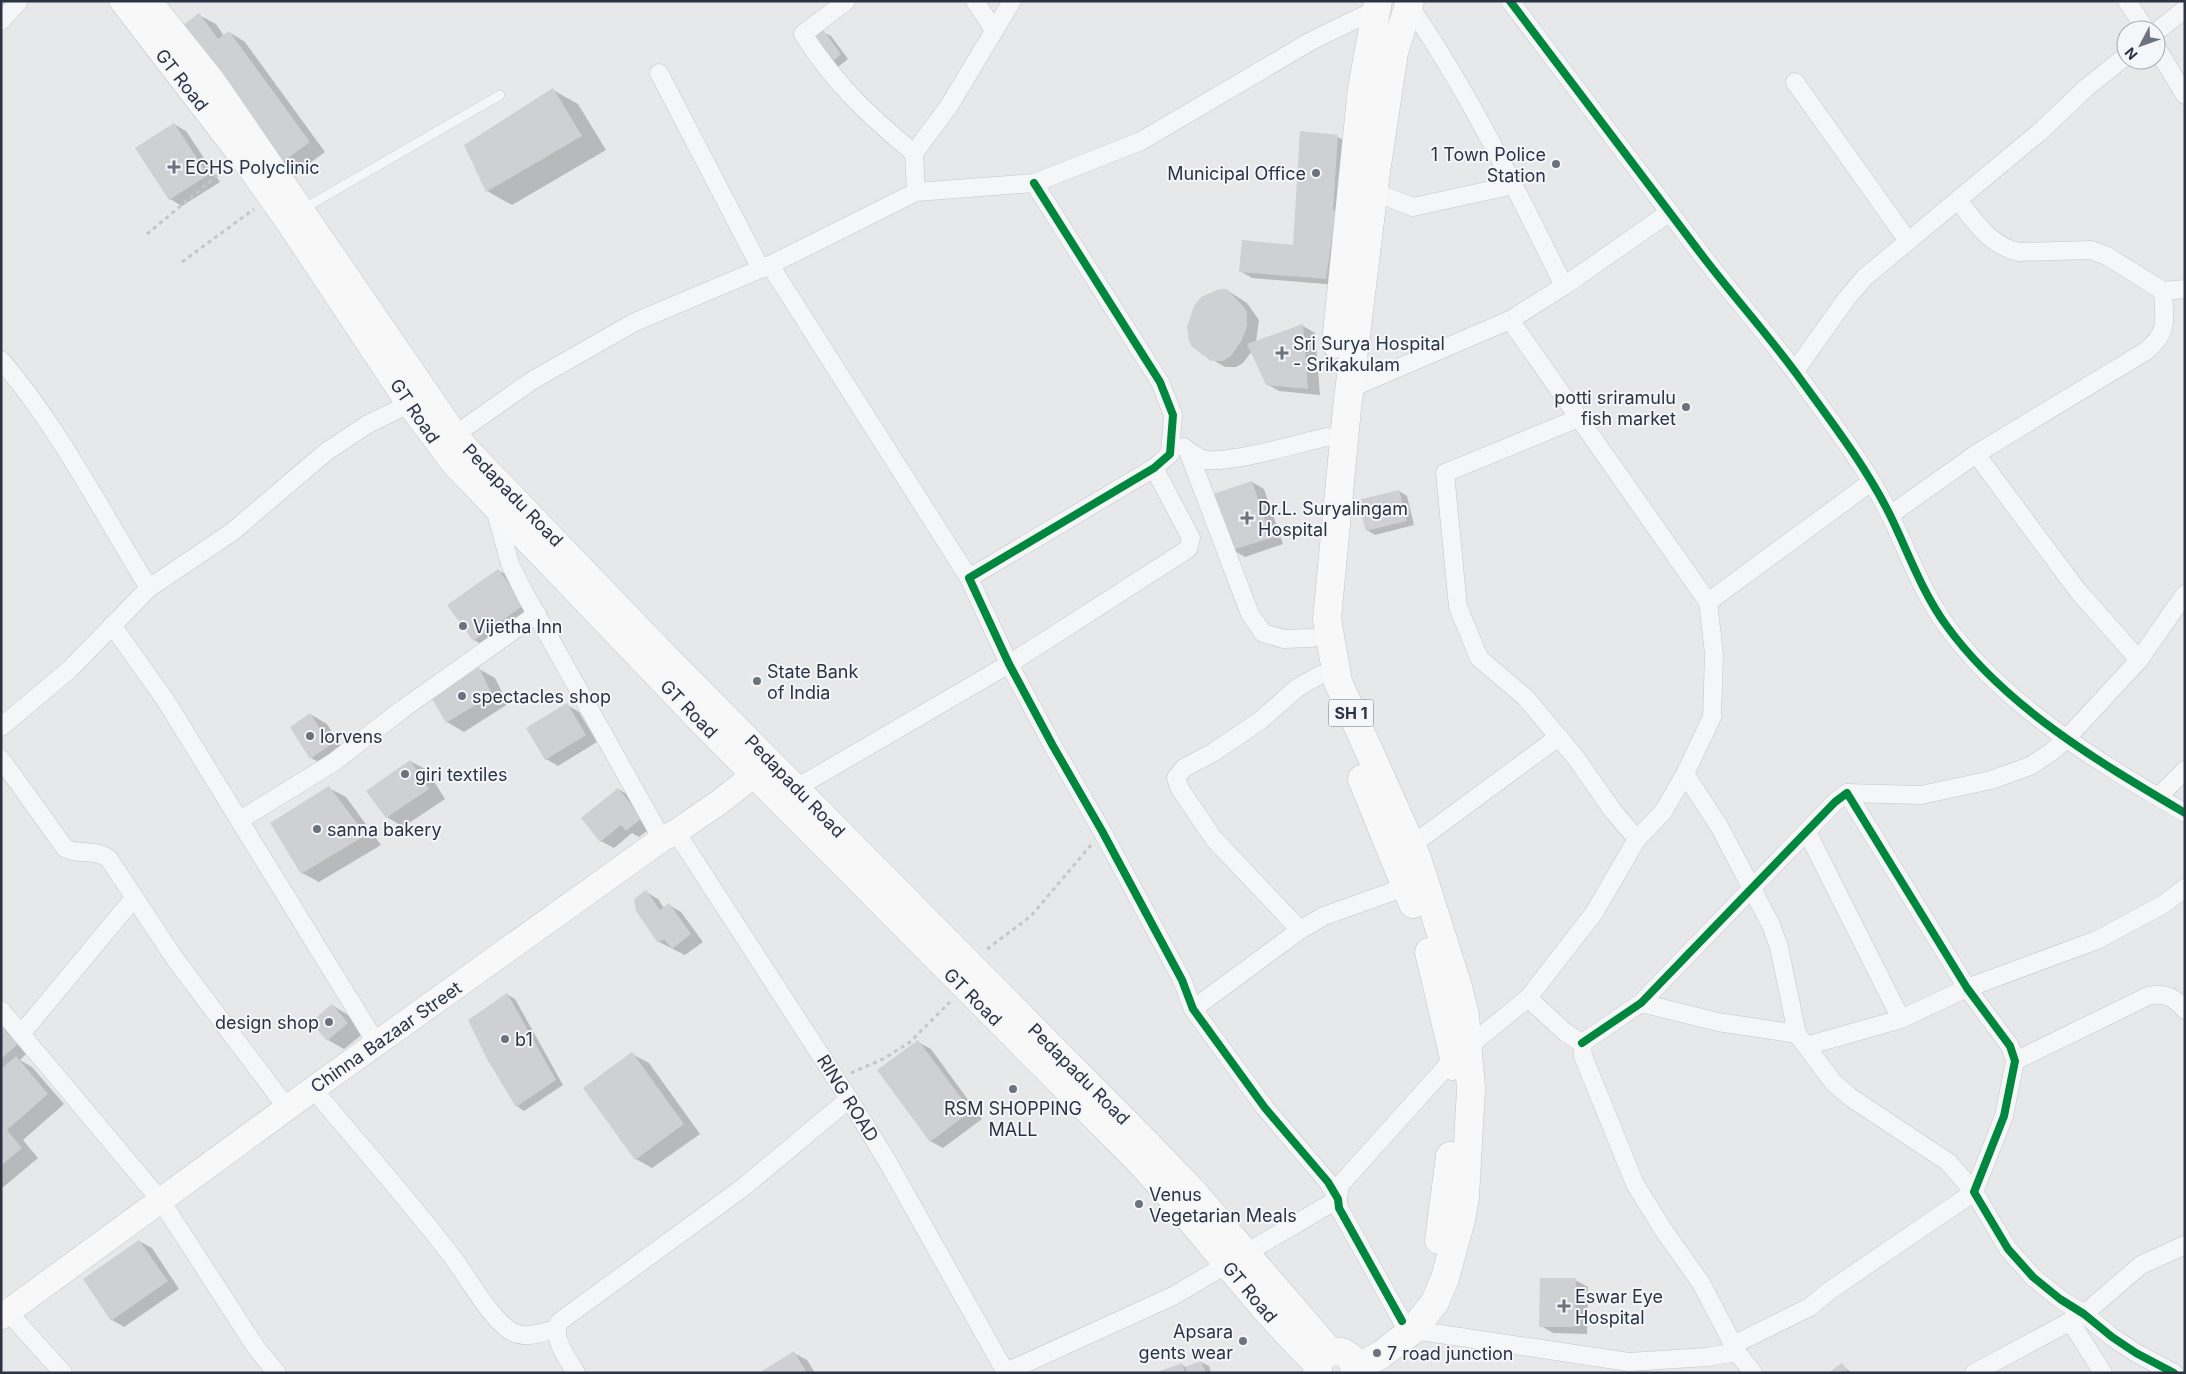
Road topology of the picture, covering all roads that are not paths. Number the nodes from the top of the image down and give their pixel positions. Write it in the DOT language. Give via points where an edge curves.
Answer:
graph roads {
  1 [pos="19,1"];
  2 [pos="122,1"];
  3 [pos="149,1"];
  4 [pos="846,1"];
  5 [pos="975,1"];
  6 [pos="1012,1"];
  7 [pos="1510,1"];
  8 [pos="2127,1"];
  9 [pos="1409,3"];
  10 [pos="1377,5"];
  11 [pos="2185,9"];
  12 [pos="2139,20"];
  13 [pos="1,22"];
  14 [pos="2166,24"];
  15 [pos="994,30"];
  16 [pos="2116,64"];
  17 [pos="2166,64"];
  18 [pos="659,73"];
  19 [pos="1795,82"];
  20 [pos="500,95"];
  21 [pos="2185,95"];
  22 [pos="914,153"];
  23 [pos="1034,183"];
  24 [pos="1514,185"];
  25 [pos="916,192"];
  26 [pos="1374,192"];
  27 [pos="1958,200"];
  28 [pos="303,209"];
  29 [pos="1670,212"];
  30 [pos="1908,241"];
  31 [pos="765,267"];
  32 [pos="1564,286"];
  33 [pos="2185,290"];
  34 [pos="2163,291"];
  35 [pos="1510,320"];
  36 [pos="1,360"];
  37 [pos="1795,371"];
  38 [pos="1349,389"];
  39 [pos="409,404"];
  40 [pos="1579,418"];
  41 [pos="1172,433"];
  42 [pos="1327,437"];
  43 [pos="447,440"];
  44 [pos="1188,451"];
  45 [pos="1976,454"];
  46 [pos="1154,468"];
  47 [pos="1871,482"];
  48 [pos="495,508"];
  49 [pos="1890,515"];
  50 [pos="969,578"];
  51 [pos="149,588"];
  52 [pos="2185,594"];
  53 [pos="1708,602"];
  54 [pos="538,614"];
  55 [pos="112,625"];
  56 [pos="1312,638"];
  57 [pos="2138,660"];
  58 [pos="1009,664"];
  59 [pos="1320,675"];
  60 [pos="1,727"];
  61 [pos="1557,738"];
  62 [pos="2067,738"];
  63 [pos="1,759"];
  64 [pos="760,764"];
  65 [pos="2185,770"];
  66 [pos="1685,774"];
  67 [pos="798,787"];
  68 [pos="1847,793"];
  69 [pos="2158,797"];
  70 [pos="2185,813"];
  71 [pos="240,820"];
  72 [pos="1807,832"];
  73 [pos="669,836"];
  74 [pos="1637,839"];
  75 [pos="1403,852"];
  76 [pos="1408,886"];
  77 [pos="2185,888"];
  78 [pos="1751,890"];
  79 [pos="134,898"];
  80 [pos="1300,930"];
  81 [pos="962,972"];
  82 [pos="1967,988"];
  83 [pos="1528,998"];
  84 [pos="1641,1003"];
  85 [pos="1193,1009"];
  86 [pos="1,1010"];
  87 [pos="2185,1010"];
  88 [pos="1901,1020"];
  89 [pos="21,1034"];
  90 [pos="1801,1040"];
  91 [pos="1582,1043"];
  92 [pos="376,1044"];
  93 [pos="1461,1052"];
  94 [pos="2015,1061"];
  95 [pos="313,1089"];
  96 [pos="850,1099"];
  97 [pos="287,1108"];
  98 [pos="1974,1192"];
  99 [pos="1338,1199"];
  100 [pos="161,1201"];
  101 [pos="2185,1245"];
  102 [pos="1236,1257"];
  103 [pos="5,1315"];
  104 [pos="2077,1318"];
  105 [pos="1408,1325"];
  106 [pos="556,1328"];
  107 [pos="1735,1349"];
  108 [pos="1338,1365"];
  109 [pos="1005,1372"];
  110 [pos="63,1373"];
  111 [pos="277,1373"];
  112 [pos="576,1373"];
  113 [pos="1753,1373"];
  114 [pos="1974,1373"];
  115 [pos="2102,1373"];
  116 [pos="2174,1373"];
  1 -- 13 [label="street"];
  2 -- 39 [label="main road, GT Road" via="271,198"];
  3 -- 28 [label="main road, Pedapadu Road" via="213,81"];
  4 -- 22 [label="street" via="803,34 844,90"];
  5 -- 15 [label="street"];
  6 -- 15 [label="street"];
  7 -- 29 [label="street"];
  8 -- 12 [label="street"];
  9 -- 24 [label="street" via="1446,60"];
  9 -- 26 [label="main road, SH 1" via="1394,52"];
  10 -- 23 [label="street" via="1141,141"];
  10 -- 42 [label="main road, SH 1" via="1362,88"];
  11 -- 14 [label="street"];
  15 -- 22 [label="street" via="949,106"];
  16 -- 27 [label="street"];
  17 -- 21 [label="street"];
  18 -- 31 [label="street"];
  19 -- 30 [label="street"];
  20 -- 28 [label="lane"];
  22 -- 25 [label="street"];
  23 -- 25 [label="street"];
  23 -- 41 [label="street" via="1160,382 1173,415"];
  24 -- 26 [label="street" via="1413,207"];
  24 -- 32 [label="street"];
  25 -- 31 [label="street"];
  26 -- 38 [label="main road, SH 1"];
  27 -- 30 [label="street"];
  27 -- 34 [label="street" via="1981,229 2007,249 2019,252 2091,250 2107,256"];
  28 -- 43 [label="main road, Pedapadu Road"];
  29 -- 32 [label="street"];
  29 -- 37 [label="street"];
  30 -- 37 [label="street" via="1865,277 1846,298"];
  31 -- 43 [label="street" via="675,304 602,340 533,380"];
  31 -- 50 [label="street"];
  32 -- 35 [label="street"];
  33 -- 34 [label="street"];
  34 -- 45 [label="street" via="2165,325 2158,341 2146,352"];
  35 -- 38 [label="street"];
  35 -- 40 [label="street"];
  36 -- 51 [label="street" via="24,387 68,452"];
  37 -- 47 [label="street"];
  38 -- 75 [label="main road, SH 1" via="1327,619 1338,682"];
  39 -- 43 [label="main road, GT Road"];
  39 -- 51 [label="street" via="368,424 326,452 232,532"];
  40 -- 53 [label="street"];
  40 -- 61 [label="street" via="1445,473 1458,607 1479,658 1526,698"];
  41 -- 44 [label="street"];
  41 -- 46 [label="street" via="1170,454"];
  42 -- 44 [label="street" via="1231,458 1207,460"];
  42 -- 56 [label="main road, SH 1" via="1312,603"];
  43 -- 48 [label="main road, GT Road"];
  43 -- 64 [label="main road, Pedapadu Road" via="664,654"];
  44 -- 56 [label="street" via="1250,614 1263,633 1284,639"];
  45 -- 49 [label="street"];
  45 -- 57 [label="street" via="2078,591"];
  46 -- 50 [label="street"];
  46 -- 58 [label="street" via="1191,538 1188,549"];
  47 -- 49 [label="street"];
  47 -- 53 [label="street"];
  48 -- 54 [label="street, RING ROAD" via="510,564"];
  48 -- 64 [label="main road, GT Road" via="703,724"];
  49 -- 62 [label="street" via="1915,570 1946,625 1985,671 2024,708"];
  50 -- 58 [label="street"];
  51 -- 55 [label="street"];
  52 -- 57 [label="street"];
  53 -- 66 [label="street" via="1714,654 1712,717"];
  54 -- 71 [label="street" via="404,708 334,762"];
  54 -- 73 [label="street, RING ROAD"];
  55 -- 60 [label="street" via="70,669"];
  55 -- 71 [label="street" via="166,701"];
  56 -- 59 [label="main road, SH 1"];
  57 -- 62 [label="street"];
  58 -- 67 [label="street"];
  58 -- 85 [label="street" via="1182,980"];
  59 -- 75 [label="main road, SH 1"];
  59 -- 80 [label="street" via="1297,688 1260,720 1214,752 1184,768 1176,778 1180,790 1214,839"];
  61 -- 74 [label="street"];
  61 -- 75 [label="street"];
  62 -- 68 [label="street" via="2030,766 1991,780 1921,795"];
  62 -- 69 [label="street"];
  63 -- 79 [label="street" via="64,848 73,853 100,852 109,859"];
  64 -- 67 [label="main road, Pedapadu Road"];
  64 -- 73 [label="main road, Chinna Bazaar Street"];
  64 -- 81 [label="main road, GT Road"];
  65 -- 69 [label="street"];
  66 -- 74 [label="street" via="1663,812"];
  66 -- 78 [label="street" via="1720,826"];
  67 -- 81 [label="main road, Pedapadu Road"];
  68 -- 72 [label="street"];
  68 -- 82 [label="street"];
  69 -- 70 [label="street"];
  71 -- 92 [label="street"];
  72 -- 78 [label="street"];
  72 -- 88 [label="street"];
  73 -- 92 [label="main road, Chinna Bazaar Street"];
  73 -- 96 [label="street, RING ROAD"];
  74 -- 83 [label="street" via="1594,913"];
  75 -- 76 [label="main road, SH 1"];
  75 -- 93 [label="main road, SH 1" via="1417,858 1458,987 1465,1015"];
  76 -- 80 [label="street" via="1324,916"];
  76 -- 93 [label="main road, SH 1"];
  77 -- 82 [label="street" via="2164,904 2097,940"];
  78 -- 84 [label="street"];
  78 -- 90 [label="street" via="1771,925 1779,947"];
  79 -- 89 [label="street"];
  79 -- 97 [label="street" via="175,959"];
  80 -- 85 [label="street"];
  81 -- 102 [label="main road, Pedapadu Road" via="1153,1148"];
  82 -- 88 [label="street"];
  82 -- 94 [label="street" via="2003,1034"];
  83 -- 91 [label="street" via="1566,1033"];
  83 -- 93 [label="street"];
  84 -- 90 [label="street"];
  84 -- 91 [label="street"];
  85 -- 99 [label="street" via="1265,1108 1328,1182"];
  86 -- 89 [label="street"];
  87 -- 94 [label="street" via="2176,1000 2161,993 2148,996"];
  88 -- 90 [label="street"];
  89 -- 100 [label="street"];
  90 -- 98 [label="street" via="1850,1097 1948,1162"];
  91 -- 107 [label="street" via="1583,1056 1635,1184 1701,1283"];
  92 -- 95 [label="main road, Chinna Bazaar Street"];
  93 -- 99 [label="street" via="1340,1185"];
  93 -- 105 [label="main road, SH 1" via="1470,1090 1461,1220 1435,1302"];
  94 -- 98 [label="street" via="2004,1116"];
  95 -- 97 [label="main road, Chinna Bazaar Street"];
  95 -- 106 [label="street" via="451,1255 503,1324 520,1335 533,1336"];
  96 -- 106 [label="street" via="745,1186 565,1317"];
  96 -- 109 [label="street, RING ROAD"];
  97 -- 100 [label="main road, Chinna Bazaar Street"];
  98 -- 104 [label="street" via="2008,1249"];
  98 -- 107 [label="street" via="1829,1291 1810,1308"];
  99 -- 102 [label="street"];
  99 -- 105 [label="street" via="1339,1208"];
  100 -- 103 [label="main road, Chinna Bazaar Street"];
  100 -- 111 [label="street" via="257,1349"];
  101 -- 104 [label="street" via="2141,1265"];
  102 -- 108 [label="main road, GT Road" via="1286,1335"];
  102 -- 109 [label="street" via="1173,1296"];
  103 -- 110 [label="street"];
  104 -- 114 [label="street"];
  104 -- 115 [label="street"];
  104 -- 116 [label="street"];
  105 -- 107 [label="street" via="1629,1362 1707,1357"];
  105 -- 108 [label="main road, SH 1" via="1382,1354"];
  106 -- 112 [label="street" via="558,1339"];
  107 -- 113 [label="street"];
}
